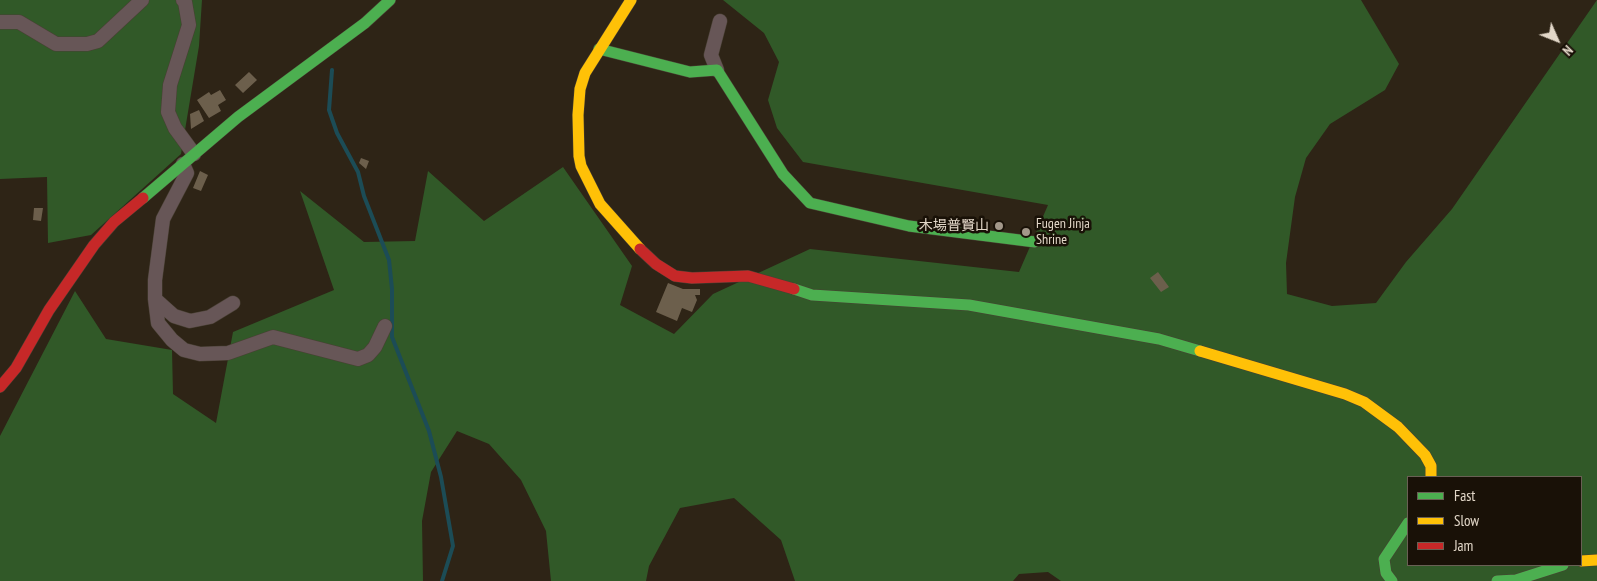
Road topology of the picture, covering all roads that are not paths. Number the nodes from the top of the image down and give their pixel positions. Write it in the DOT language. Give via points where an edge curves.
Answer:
graph roads {
  1 [pos="142,0"];
  2 [pos="183,0"];
  3 [pos="390,0"];
  4 [pos="631,0"];
  5 [pos="720,21"];
  6 [pos="0,22"];
  7 [pos="599,49"];
  8 [pos="717,70"];
  9 [pos="188,159"];
  10 [pos="1034,242"];
  11 [pos="155,299"];
  12 [pos="233,303"];
  13 [pos="385,326"];
  14 [pos="0,388"];
  15 [pos="1431,476"];
  16 [pos="1407,524"];
  17 [pos="1597,560"];
  18 [pos="1582,561"];
  19 [pos="1560,566"];
  20 [pos="1392,581"];
  21 [pos="1497,581"];
  1 -- 6 [label="street" via="98,41 87,44 56,44 19,22"];
  2 -- 9 [label="street" via="189,25 170,86 168,112"];
  3 -- 9 [label="street"];
  4 -- 7 [label="street"];
  5 -- 8 [label="street" via="711,55"];
  7 -- 8 [label="street" via="690,72"];
  7 -- 15 [label="street" via="580,89 581,166 600,204 656,264 675,276 748,276 812,295 969,305 1159,339 1364,402 1398,427 1425,455 1431,466"];
  8 -- 10 [label="street" via="783,174 810,203 909,226"];
  9 -- 11 [label="street" via="187,173 162,220"];
  9 -- 14 [label="street" via="114,222 94,245"];
  11 -- 12 [label="street" via="174,316 190,321 210,317"];
  11 -- 13 [label="street" via="158,323 184,350 200,354 228,353 273,337 358,359 375,347"];
  16 -- 20 [label="street" via="1384,559 1386,572"];
  17 -- 18 [label="street"];
  19 -- 21 [label="street" via="1516,580"];
}
